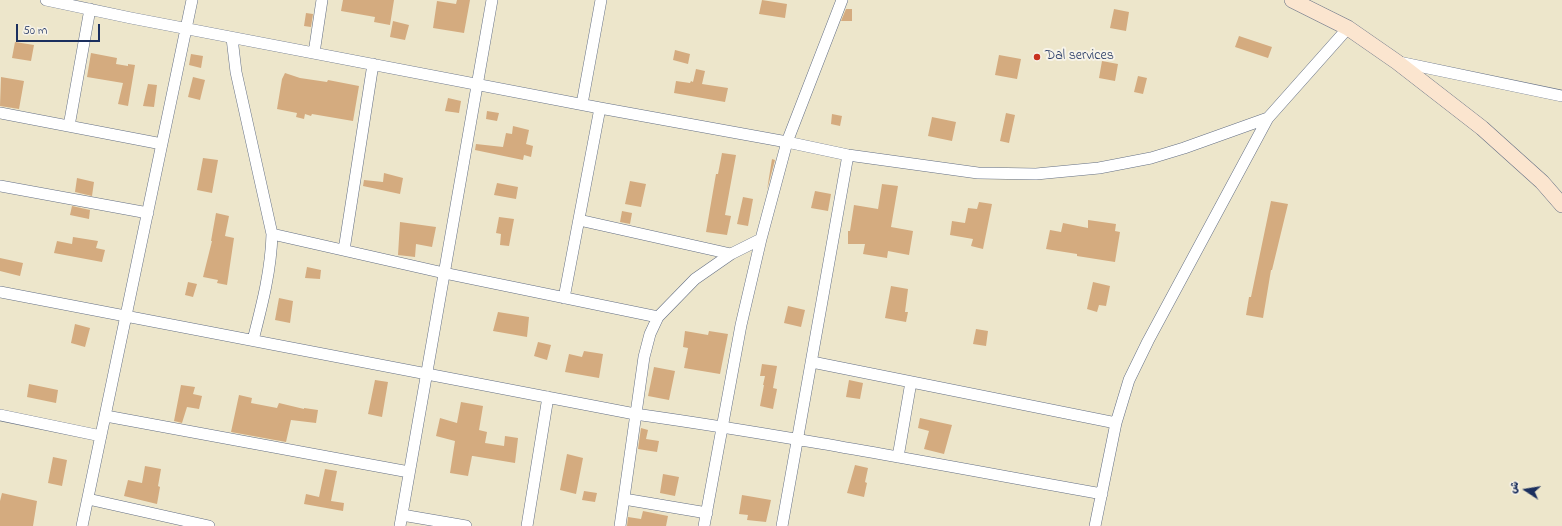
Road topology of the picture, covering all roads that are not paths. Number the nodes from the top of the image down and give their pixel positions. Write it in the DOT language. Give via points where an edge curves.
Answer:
graph roads {
  1 [pos="46,0"];
  2 [pos="192,0"];
  3 [pos="322,0"];
  4 [pos="492,0"];
  5 [pos="601,0"];
  6 [pos="842,0"];
  7 [pos="1292,0"];
  8 [pos="90,9"];
  9 [pos="1348,28"];
  10 [pos="186,29"];
  11 [pos="232,38"];
  12 [pos="314,53"];
  13 [pos="1397,62"];
  14 [pos="373,64"];
  15 [pos="478,83"];
  16 [pos="1562,96"];
  17 [pos="582,104"];
  18 [pos="600,108"];
  19 [pos="0,113"];
  20 [pos="1268,118"];
  21 [pos="69,126"];
  22 [pos="787,142"];
  23 [pos="162,144"];
  24 [pos="848,155"];
  25 [pos="0,186"];
  26 [pos="1562,205"];
  27 [pos="148,213"];
  28 [pos="579,220"];
  29 [pos="272,234"];
  30 [pos="761,239"];
  31 [pos="344,250"];
  32 [pos="731,254"];
  33 [pos="444,273"];
  34 [pos="0,292"];
  35 [pos="564,298"];
  36 [pos="127,316"];
  37 [pos="658,317"];
  38 [pos="253,340"];
  39 [pos="812,362"];
  40 [pos="426,374"];
  41 [pos="911,382"];
  42 [pos="548,397"];
  43 [pos="635,414"];
  44 [pos="0,415"];
  45 [pos="106,416"];
  46 [pos="1116,423"];
  47 [pos="723,426"];
  48 [pos="101,436"];
  49 [pos="797,439"];
  50 [pos="898,457"];
  51 [pos="409,472"];
  52 [pos="1102,494"];
  53 [pos="88,499"];
  54 [pos="624,499"];
  55 [pos="707,513"];
  56 [pos="401,520"];
  57 [pos="82,526"];
  58 [pos="209,526"];
  59 [pos="466,526"];
  60 [pos="527,526"];
  61 [pos="620,526"];
  62 [pos="704,526"];
  63 [pos="782,526"];
  64 [pos="1096,526"];
  1 -- 8 [label="street"];
  2 -- 10 [label="street"];
  3 -- 12 [label="street"];
  4 -- 15 [label="street"];
  5 -- 17 [label="street"];
  6 -- 22 [label="street"];
  7 -- 9 [label="main road"];
  8 -- 10 [label="street"];
  8 -- 21 [label="street"];
  9 -- 13 [label="main road"];
  9 -- 20 [label="street"];
  10 -- 11 [label="street"];
  10 -- 23 [label="street"];
  11 -- 12 [label="street"];
  11 -- 29 [label="street" via="236,72"];
  12 -- 14 [label="street"];
  13 -- 16 [label="street"];
  13 -- 26 [label="main road" via="1482,128 1542,182"];
  14 -- 15 [label="street"];
  14 -- 31 [label="street"];
  15 -- 17 [label="street"];
  15 -- 33 [label="street"];
  17 -- 18 [label="street"];
  18 -- 22 [label="street"];
  18 -- 28 [label="street"];
  19 -- 21 [label="street"];
  20 -- 24 [label="street" via="1151,158 1099,168 1036,174 978,173"];
  20 -- 46 [label="street" via="1148,341 1129,380"];
  21 -- 23 [label="street"];
  22 -- 24 [label="street"];
  22 -- 30 [label="street"];
  23 -- 27 [label="street"];
  24 -- 39 [label="street"];
  25 -- 27 [label="street"];
  27 -- 36 [label="street"];
  28 -- 32 [label="street"];
  28 -- 35 [label="street"];
  29 -- 31 [label="street"];
  29 -- 38 [label="street" via="268,283"];
  30 -- 32 [label="street"];
  30 -- 47 [label="street"];
  31 -- 33 [label="street"];
  32 -- 37 [label="street" via="695,279"];
  33 -- 35 [label="street"];
  33 -- 40 [label="street"];
  34 -- 36 [label="street"];
  35 -- 37 [label="street"];
  36 -- 38 [label="street"];
  36 -- 45 [label="street"];
  37 -- 43 [label="street" via="644,357"];
  38 -- 40 [label="street"];
  39 -- 41 [label="street"];
  39 -- 49 [label="street"];
  40 -- 42 [label="street"];
  40 -- 51 [label="street"];
  41 -- 46 [label="street"];
  41 -- 50 [label="street"];
  42 -- 43 [label="street"];
  42 -- 60 [label="street"];
  43 -- 47 [label="street"];
  43 -- 54 [label="street"];
  44 -- 48 [label="street"];
  45 -- 48 [label="street"];
  45 -- 51 [label="street"];
  46 -- 52 [label="street"];
  47 -- 49 [label="street"];
  47 -- 55 [label="street"];
  48 -- 53 [label="street"];
  49 -- 50 [label="street"];
  49 -- 63 [label="street"];
  50 -- 52 [label="street"];
  51 -- 56 [label="street"];
  52 -- 64 [label="street"];
  53 -- 57 [label="street"];
  53 -- 58 [label="street"];
  54 -- 55 [label="street"];
  54 -- 61 [label="street"];
  55 -- 62 [label="street"];
  56 -- 59 [label="street"];
}
